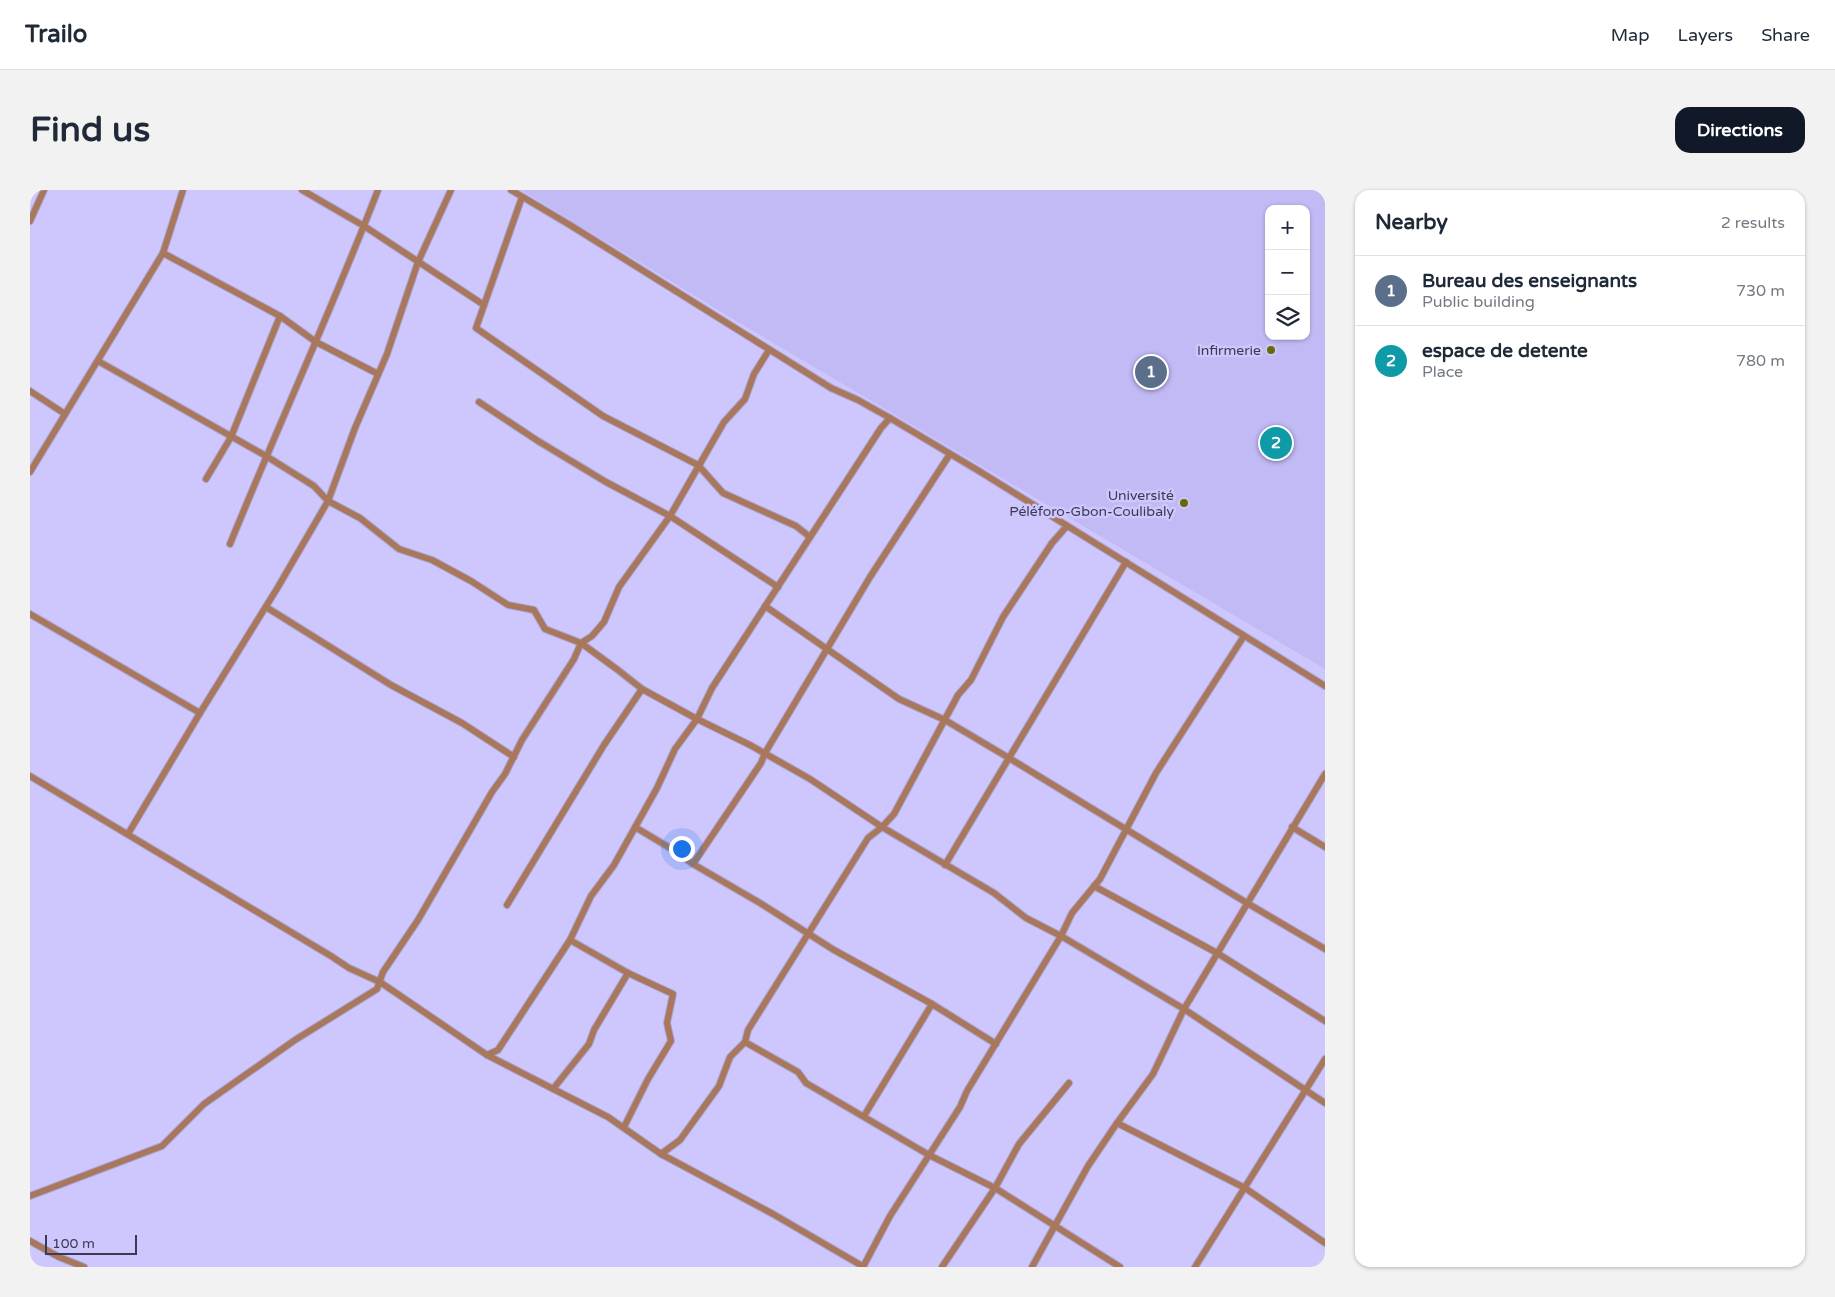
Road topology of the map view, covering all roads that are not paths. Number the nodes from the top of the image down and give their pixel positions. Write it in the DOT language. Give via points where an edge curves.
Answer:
graph roads {
  1 [pos="44,190"];
  2 [pos="183,190"];
  3 [pos="302,190"];
  4 [pos="378,190"];
  5 [pos="451,190"];
  6 [pos="511,190"];
  7 [pos="522,197"];
  8 [pos="30,220"];
  9 [pos="364,226"];
  10 [pos="163,253"];
  11 [pos="418,262"];
  12 [pos="484,305"];
  13 [pos="280,316"];
  14 [pos="316,342"];
  15 [pos="769,350"];
  16 [pos="98,361"];
  17 [pos="378,374"];
  18 [pos="30,391"];
  19 [pos="479,402"];
  20 [pos="65,414"];
  21 [pos="890,418"];
  22 [pos="231,437"];
  23 [pos="950,454"];
  24 [pos="266,456"];
  25 [pos="698,465"];
  26 [pos="31,468"];
  27 [pos="206,478"];
  28 [pos="328,501"];
  29 [pos="670,516"];
  30 [pos="1067,526"];
  31 [pos="810,536"];
  32 [pos="230,544"];
  33 [pos="1126,562"];
  34 [pos="778,587"];
  35 [pos="765,606"];
  36 [pos="266,607"];
  37 [pos="30,614"];
  38 [pos="1244,636"];
  39 [pos="581,643"];
  40 [pos="827,649"];
  41 [pos="1325,686"];
  42 [pos="642,689"];
  43 [pos="200,713"];
  44 [pos="697,719"];
  45 [pos="945,720"];
  46 [pos="765,753"];
  47 [pos="514,757"];
  48 [pos="1010,758"];
  49 [pos="1325,774"];
  50 [pos="30,776"];
  51 [pos="635,827"];
  52 [pos="882,827"];
  53 [pos="1292,827"];
  54 [pos="1127,828"];
  55 [pos="128,834"];
  56 [pos="1325,847"];
  57 [pos="692,864"];
  58 [pos="945,865"];
  59 [pos="1094,886"];
  60 [pos="1247,903"];
  61 [pos="507,905"];
  62 [pos="809,933"];
  63 [pos="1061,936"];
  64 [pos="570,940"];
  65 [pos="1325,949"];
  66 [pos="1217,953"];
  67 [pos="628,973"];
  68 [pos="380,982"];
  69 [pos="932,1004"];
  70 [pos="1184,1009"];
  71 [pos="1325,1021"];
  72 [pos="745,1042"];
  73 [pos="996,1044"];
  74 [pos="487,1055"];
  75 [pos="1325,1059"];
  76 [pos="1069,1084"];
  77 [pos="554,1089"];
  78 [pos="1305,1091"];
  79 [pos="1325,1103"];
  80 [pos="864,1116"];
  81 [pos="1117,1123"];
  82 [pos="624,1127"];
  83 [pos="661,1154"];
  84 [pos="929,1155"];
  85 [pos="995,1188"];
  86 [pos="1245,1188"];
  87 [pos="30,1196"];
  88 [pos="1056,1227"];
  89 [pos="30,1242"];
  90 [pos="1325,1243"];
  91 [pos="84,1267"];
  92 [pos="863,1267"];
  93 [pos="942,1267"];
  94 [pos="1032,1267"];
  95 [pos="1120,1267"];
  96 [pos="1195,1267"];
  1 -- 8 [label="street"];
  2 -- 10 [label="street"];
  3 -- 9 [label="street"];
  4 -- 9 [label="street"];
  5 -- 11 [label="street"];
  6 -- 7 [label="street"];
  7 -- 12 [label="street"];
  7 -- 15 [label="street"];
  9 -- 11 [label="street"];
  9 -- 14 [label="street"];
  10 -- 13 [label="street"];
  10 -- 16 [label="street"];
  11 -- 12 [label="street"];
  11 -- 17 [label="street"];
  12 -- 25 [label="street" via="476,328 603,416"];
  13 -- 14 [label="street"];
  13 -- 22 [label="street"];
  14 -- 17 [label="street"];
  14 -- 24 [label="street"];
  15 -- 21 [label="street" via="831,388"];
  15 -- 25 [label="street" via="754,374 745,398 724,422"];
  16 -- 20 [label="street"];
  16 -- 22 [label="street"];
  17 -- 28 [label="street"];
  18 -- 20 [label="street"];
  19 -- 29 [label="street" via="606,482"];
  20 -- 26 [label="street"];
  21 -- 23 [label="street"];
  21 -- 31 [label="street"];
  22 -- 24 [label="street"];
  22 -- 27 [label="street"];
  23 -- 30 [label="street"];
  23 -- 40 [label="street"];
  24 -- 28 [label="street" via="314,486"];
  24 -- 32 [label="street"];
  25 -- 29 [label="street"];
  25 -- 31 [label="street" via="723,492 796,526"];
  28 -- 36 [label="street"];
  28 -- 39 [label="street" via="360,518 399,549 432,560 508,605 534,610 545,629"];
  29 -- 34 [label="street"];
  29 -- 39 [label="street" via="618,587 604,622"];
  30 -- 33 [label="street"];
  30 -- 45 [label="street" via="1052,542 1004,617 971,680 958,695"];
  31 -- 34 [label="street"];
  33 -- 38 [label="street"];
  33 -- 48 [label="street"];
  34 -- 35 [label="street"];
  35 -- 40 [label="street"];
  35 -- 44 [label="street" via="712,688"];
  36 -- 43 [label="street"];
  36 -- 47 [label="street"];
  37 -- 43 [label="street"];
  38 -- 41 [label="street"];
  38 -- 54 [label="street" via="1156,773"];
  39 -- 42 [label="street"];
  39 -- 47 [label="street"];
  40 -- 45 [label="street" via="899,699"];
  40 -- 46 [label="street"];
  42 -- 44 [label="street"];
  42 -- 61 [label="street" via="604,745"];
  43 -- 55 [label="street"];
  44 -- 46 [label="street"];
  44 -- 51 [label="street" via="675,749"];
  45 -- 48 [label="street"];
  45 -- 52 [label="street" via="894,814"];
  46 -- 52 [label="street"];
  46 -- 57 [label="street"];
  47 -- 68 [label="street" via="418,920 383,972"];
  48 -- 54 [label="street"];
  48 -- 58 [label="street"];
  49 -- 53 [label="street"];
  50 -- 55 [label="street"];
  51 -- 57 [label="street"];
  51 -- 64 [label="street" via="614,865 591,896"];
  52 -- 58 [label="street"];
  52 -- 62 [label="street" via="868,838"];
  53 -- 56 [label="street"];
  53 -- 60 [label="street"];
  54 -- 59 [label="street"];
  54 -- 60 [label="street"];
  55 -- 68 [label="street" via="349,968"];
  57 -- 62 [label="street"];
  58 -- 63 [label="street" via="994,893 1026,918"];
  59 -- 63 [label="street" via="1072,913"];
  59 -- 66 [label="street"];
  60 -- 65 [label="street"];
  60 -- 66 [label="street"];
  62 -- 69 [label="street"];
  62 -- 72 [label="street" via="748,1030"];
  63 -- 70 [label="street"];
  63 -- 73 [label="street"];
  64 -- 67 [label="street"];
  64 -- 74 [label="street" via="498,1050"];
  66 -- 70 [label="street"];
  66 -- 71 [label="street"];
  67 -- 77 [label="street" via="589,1044"];
  67 -- 82 [label="street" via="673,994 667,1023 671,1041"];
  68 -- 74 [label="street"];
  68 -- 87 [label="street" via="377,989 295,1040 204,1104 162,1146"];
  69 -- 73 [label="street"];
  69 -- 80 [label="street"];
  70 -- 78 [label="street"];
  70 -- 81 [label="street" via="1154,1074"];
  72 -- 80 [label="street" via="798,1072 806,1083"];
  72 -- 83 [label="street" via="730,1057 719,1086 680,1140"];
  73 -- 84 [label="street"];
  74 -- 77 [label="street"];
  75 -- 78 [label="street"];
  76 -- 85 [label="street" via="1018,1144"];
  77 -- 82 [label="street"];
  78 -- 79 [label="street"];
  78 -- 86 [label="street"];
  80 -- 84 [label="street"];
  81 -- 86 [label="street"];
  81 -- 88 [label="street" via="1088,1166"];
  82 -- 83 [label="street"];
  83 -- 92 [label="street"];
  84 -- 85 [label="street"];
  84 -- 92 [label="street" via="890,1216"];
  85 -- 88 [label="street"];
  85 -- 93 [label="street"];
  86 -- 90 [label="street"];
  86 -- 96 [label="street"];
  88 -- 94 [label="street"];
  88 -- 95 [label="street"];
  89 -- 91 [label="street"];
}
